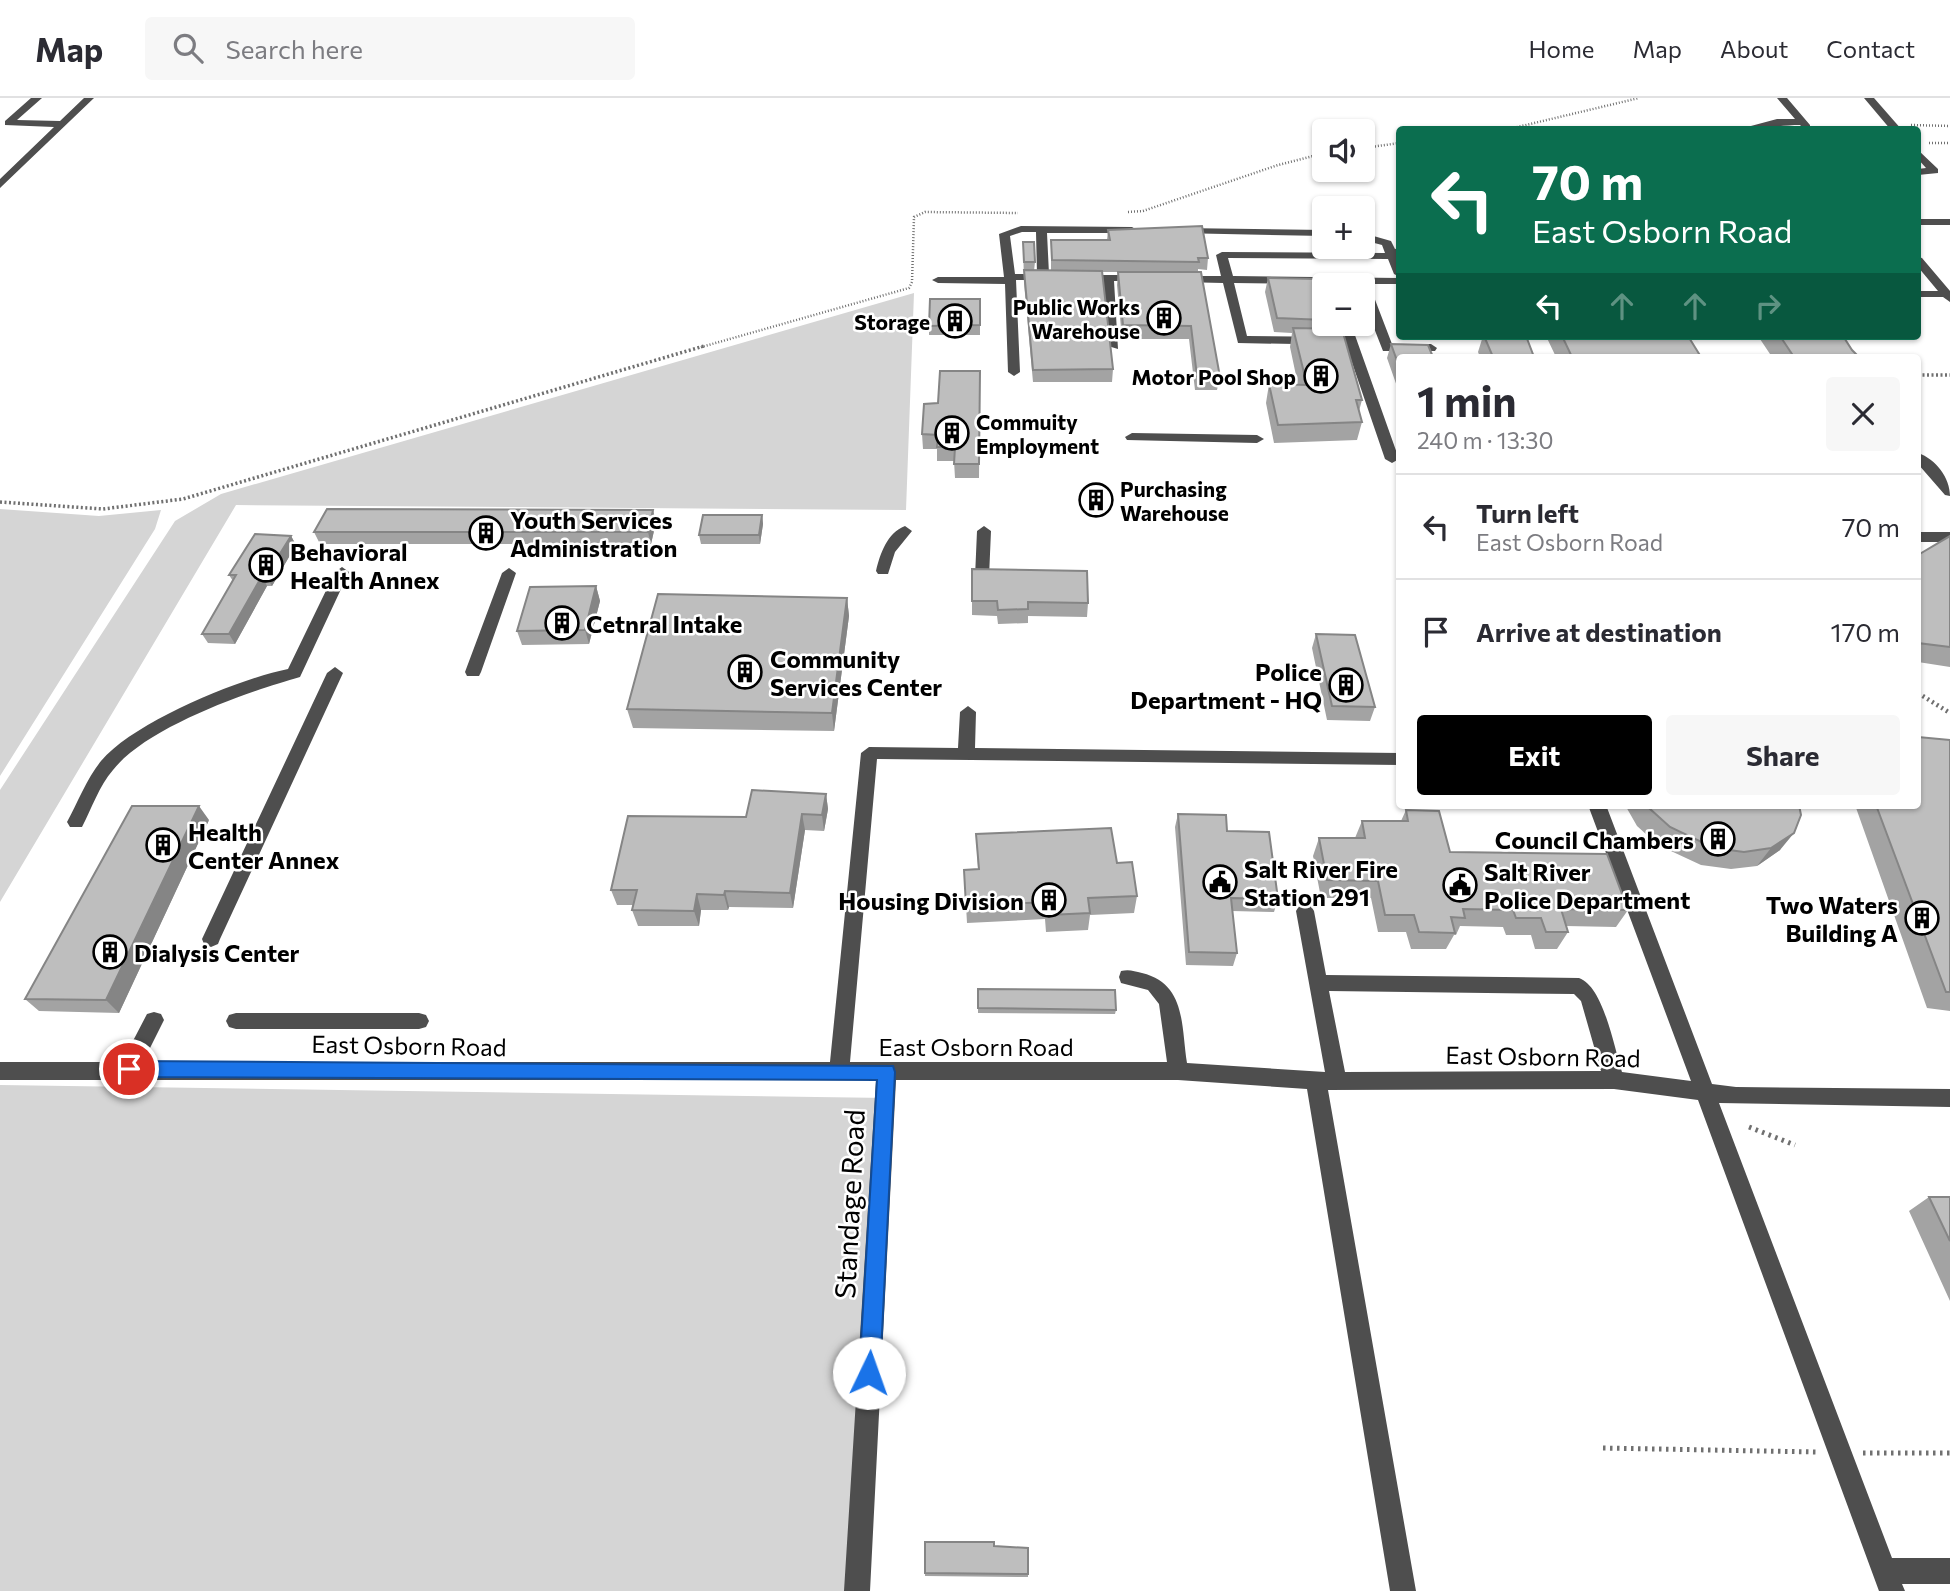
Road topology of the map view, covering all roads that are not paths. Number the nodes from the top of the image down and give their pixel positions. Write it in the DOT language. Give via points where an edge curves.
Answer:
graph roads {
  1 [pos="37,98"];
  2 [pos="89,98"];
  3 [pos="1783,98"];
  4 [pos="1869,98"];
  5 [pos="62,124"];
  6 [pos="1759,126"];
  7 [pos="1806,126"];
  8 [pos="1894,126"];
  9 [pos="1921,157"];
  10 [pos="1921,172"];
  11 [pos="4,176"];
  12 [pos="0,185"];
  13 [pos="1921,222"];
  14 [pos="1950,222"];
  15 [pos="1041,229"];
  16 [pos="1149,231"];
  17 [pos="1163,231"];
  18 [pos="1312,233"];
  19 [pos="1375,240"];
  20 [pos="1396,254"];
  21 [pos="1921,263"];
  22 [pos="1043,277"];
  23 [pos="1056,277"];
  24 [pos="1069,278"];
  25 [pos="1108,278"];
  26 [pos="1010,279"];
  27 [pos="1227,279"];
  28 [pos="938,280"];
  29 [pos="1375,281"];
  30 [pos="1396,281"];
  31 [pos="1312,282"];
  32 [pos="1921,294"];
  33 [pos="1949,296"];
  34 [pos="1375,316"];
  35 [pos="1349,336"];
  36 [pos="1351,341"];
  37 [pos="1114,346"];
  38 [pos="1431,347"];
  39 [pos="1014,372"];
  40 [pos="1132,438"];
  41 [pos="1257,439"];
  42 [pos="1392,459"];
  43 [pos="1921,459"];
  44 [pos="1950,492"];
  45 [pos="905,531"];
  46 [pos="984,531"];
  47 [pos="1921,537"];
  48 [pos="1950,537"];
  49 [pos="883,571"];
  50 [pos="342,572"];
  51 [pos="509,573"];
  52 [pos="982,578"];
  53 [pos="473,672"];
  54 [pos="335,673"];
  55 [pos="968,712"];
  56 [pos="966,756"];
  57 [pos="1396,759"];
  58 [pos="1599,809"];
  59 [pos="76,822"];
  60 [pos="1305,911"];
  61 [pos="211,939"];
  62 [pos="1128,976"];
  63 [pos="1318,983"];
  64 [pos="154,1020"];
  65 [pos="236,1021"];
  66 [pos="419,1021"];
  67 [pos="129,1069"];
  68 [pos="0,1071"];
  69 [pos="839,1072"];
  70 [pos="886,1072"];
  71 [pos="1178,1072"];
  72 [pos="1614,1080"];
  73 [pos="1327,1081"];
  74 [pos="1705,1092"];
  75 [pos="1950,1098"];
  76 [pos="1950,1571"];
  77 [pos="1889,1581"];
  78 [pos="857,1591"];
  79 [pos="1403,1591"];
  1 -- 5 [label="street" via="8,123"];
  2 -- 5 [label="street"];
  3 -- 7 [label="street"];
  4 -- 8 [label="street"];
  5 -- 11 [label="street"];
  6 -- 7 [label="street" via="1777,122"];
  9 -- 10 [label="street" via="1934,172"];
  11 -- 12 [label="street"];
  13 -- 14 [label="street"];
  15 -- 16 [label="street"];
  15 -- 22 [label="street"];
  15 -- 26 [label="street" via="1004,234"];
  17 -- 18 [label="street"];
  19 -- 20 [label="street" via="1387,243"];
  20 -- 27 [label="street" via="1222,255"];
  21 -- 33 [label="street"];
  22 -- 23 [label="street"];
  22 -- 26 [label="street"];
  24 -- 25 [label="street"];
  25 -- 27 [label="street"];
  25 -- 37 [label="street"];
  26 -- 28 [label="street"];
  26 -- 39 [label="street"];
  27 -- 31 [label="street"];
  27 -- 36 [label="street" via="1242,340"];
  29 -- 30 [label="street"];
  32 -- 33 [label="street"];
  34 -- 38 [label="street" via="1387,348"];
  35 -- 36 [label="street"];
  36 -- 42 [label="street"];
  40 -- 41 [label="street"];
  43 -- 44 [label="street"];
  45 -- 49 [label="street" via="888,551"];
  46 -- 52 [label="street"];
  47 -- 48 [label="street"];
  50 -- 59 [label="street" via="294,673 246,685 127,747 108,765"];
  51 -- 53 [label="street"];
  54 -- 61 [label="street"];
  55 -- 56 [label="street"];
  56 -- 57 [label="street"];
  56 -- 69 [label="street" via="869,754"];
  58 -- 74 [label="street"];
  60 -- 63 [label="street"];
  62 -- 71 [label="street" via="1154,985 1168,1001"];
  63 -- 72 [label="street" via="1579,986 1589,997"];
  63 -- 73 [label="street"];
  64 -- 67 [label="street"];
  65 -- 66 [label="street"];
  67 -- 68 [label="street, East Osborn Road"];
  67 -- 69 [label="street, East Osborn Road"];
  69 -- 70 [label="street, East Osborn Road"];
  70 -- 71 [label="street, East Osborn Road"];
  70 -- 78 [label="street, Standage Road"];
  71 -- 73 [label="street, East Osborn Road"];
  72 -- 73 [label="street, East Osborn Road"];
  72 -- 74 [label="street, East Osborn Road"];
  73 -- 79 [label="street"];
  74 -- 75 [label="street, East Osborn Road"];
  74 -- 77 [label="street"];
  76 -- 77 [label="street"];
}
